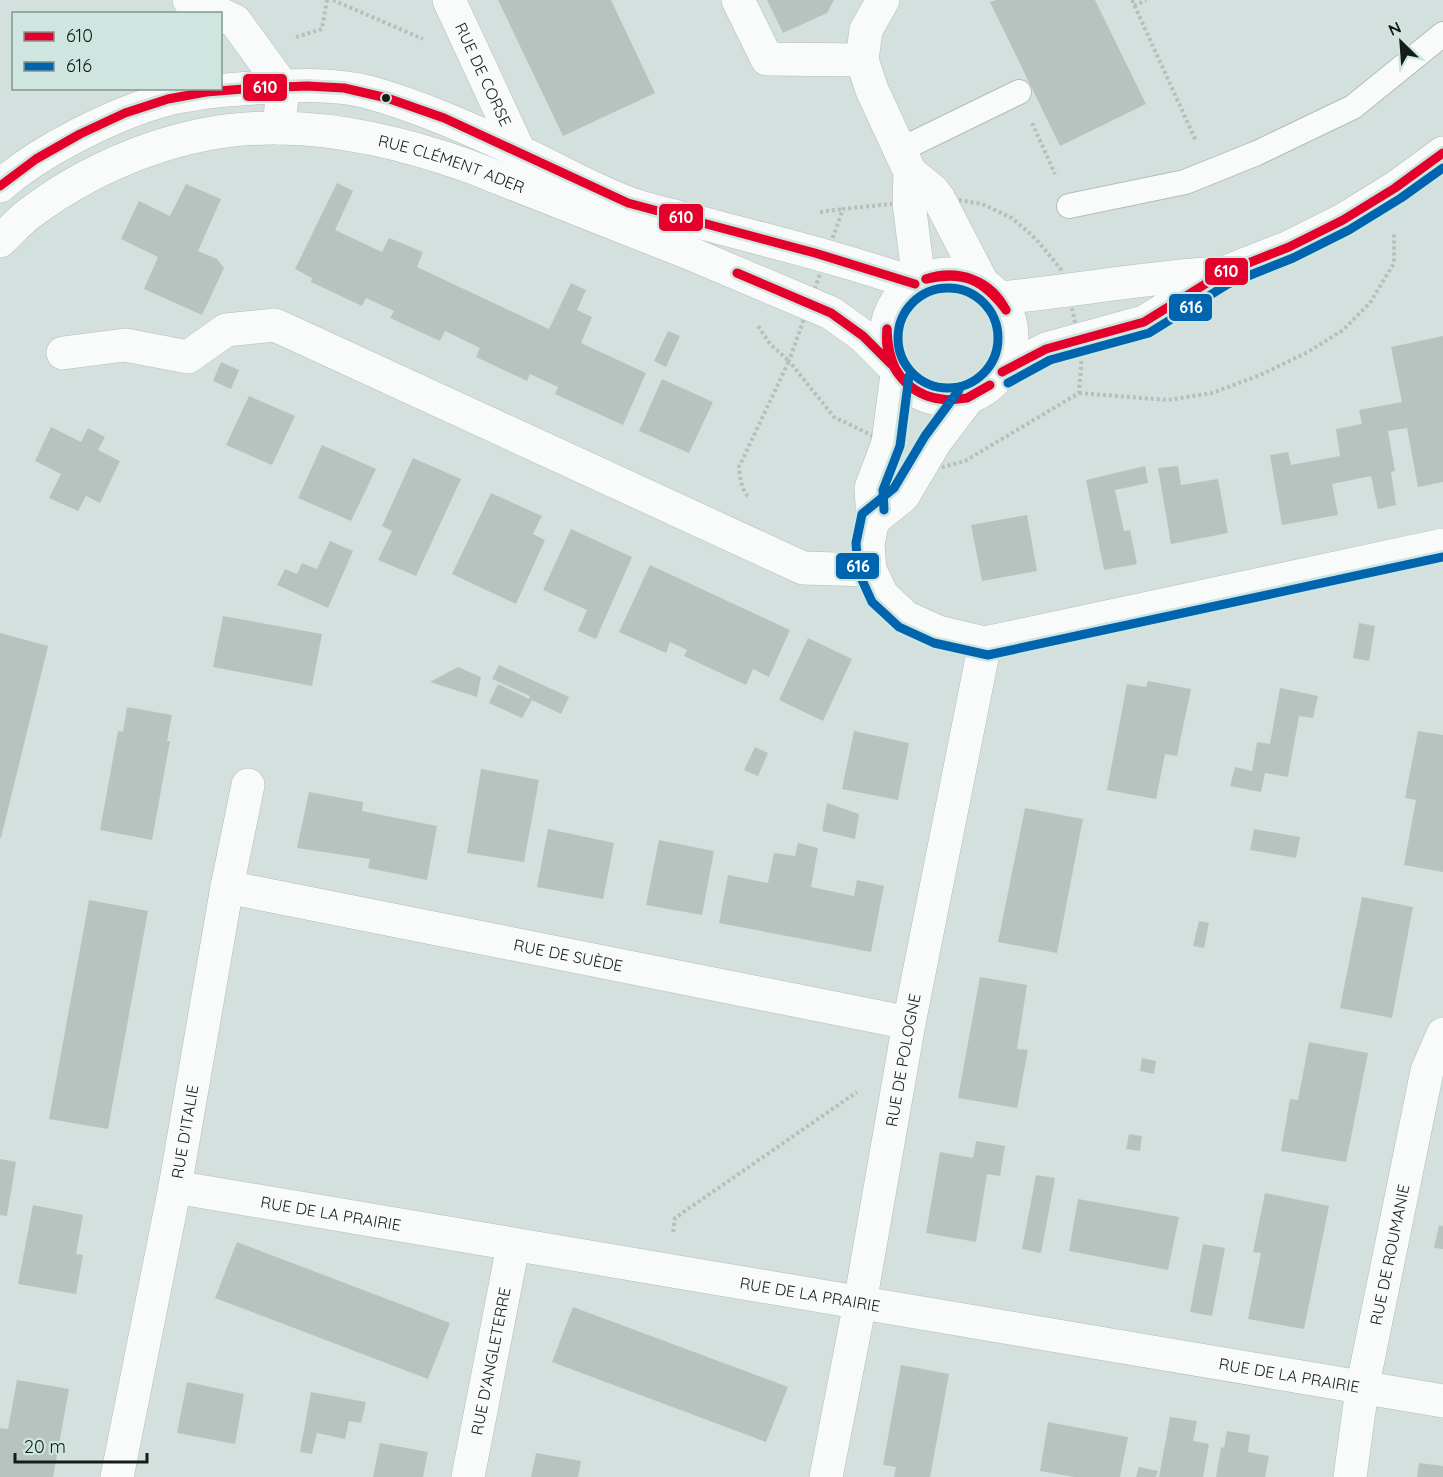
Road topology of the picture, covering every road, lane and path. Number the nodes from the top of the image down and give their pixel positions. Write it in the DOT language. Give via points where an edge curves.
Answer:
graph roads {
  1 [pos="189,0"];
  2 [pos="327,0"];
  3 [pos="333,0"];
  4 [pos="449,0"];
  5 [pos="738,0"];
  6 [pos="883,0"];
  7 [pos="1131,0"];
  8 [pos="1146,0"];
  9 [pos="1134,6"];
  10 [pos="216,12"];
  11 [pos="222,15"];
  12 [pos="1443,34"];
  13 [pos="256,50"];
  14 [pos="862,60"];
  15 [pos="478,63"];
  16 [pos="283,87"];
  17 [pos="1019,92"];
  18 [pos="279,128"];
  19 [pos="519,151"];
  20 [pos="1443,153"];
  21 [pos="1209,172"];
  22 [pos="914,181"];
  23 [pos="0,186"];
  24 [pos="1395,188"];
  25 [pos="1069,206"];
  26 [pos="0,241"];
  27 [pos="828,258"];
  28 [pos="1223,273"];
  29 [pos="917,283"];
  30 [pos="991,291"];
  31 [pos="1068,291"];
  32 [pos="810,304"];
  33 [pos="1079,340"];
  34 [pos="63,353"];
  35 [pos="789,362"];
  36 [pos="894,369"];
  37 [pos="1002,372"];
  38 [pos="1079,393"];
  39 [pos="969,397"];
  40 [pos="888,443"];
  41 [pos="925,459"];
  42 [pos="751,498"];
  43 [pos="873,520"];
  44 [pos="1443,545"];
  45 [pos="870,570"];
  46 [pos="985,643"];
  47 [pos="248,784"];
  48 [pos="227,887"];
  49 [pos="909,1023"];
  50 [pos="1443,1034"];
  51 [pos="903,1060"];
  52 [pos="1435,1069"];
  53 [pos="175,1187"];
  54 [pos="513,1246"];
  55 [pos="664,1270"];
  56 [pos="860,1303"];
  57 [pos="1362,1389"];
  58 [pos="1443,1401"];
  59 [pos="117,1477"];
  60 [pos="468,1477"];
  61 [pos="826,1477"];
  62 [pos="1350,1477"];
  1 -- 10 [label="street"];
  2 -- 13 [label="path" via="322,29"];
  3 -- 15 [label="path"];
  4 -- 15 [label="street, RUE DE CORSE"];
  5 -- 14 [label="street" via="767,59"];
  6 -- 14 [label="street" via="866,30"];
  7 -- 9 [label="path"];
  8 -- 9 [label="path"];
  9 -- 21 [label="path"];
  11 -- 13 [label="street" via="235,21"];
  12 -- 21 [label="lane" via="1353,107"];
  13 -- 16 [label="street"];
  14 -- 22 [label="street"];
  15 -- 19 [label="street, RUE DE CORSE"];
  16 -- 18 [label="street"];
  16 -- 19 [label="street, RUE CLÉMENT ADER" via="320,85 366,92"];
  16 -- 23 [label="street, RUE CLÉMENT ADER" via="201,93 132,111 42,156"];
  17 -- 22 [label="lane"];
  18 -- 26 [label="street, RUE CLÉMENT ADER" via="203,136 135,155 61,192 28,214"];
  18 -- 32 [label="street, RUE CLÉMENT ADER" via="334,132 428,152"];
  19 -- 27 [label="street, RUE CLÉMENT ADER" via="630,203"];
  20 -- 24 [label="street"];
  21 -- 25 [label="lane" via="1185,182"];
  22 -- 27 [label="path" via="843,209"];
  22 -- 29 [label="street"];
  22 -- 30 [label="street"];
  22 -- 31 [label="path" via="946,198 982,204 1012,218 1060,268"];
  24 -- 28 [label="street" via="1343,220"];
  24 -- 38 [label="path" via="1394,263 1370,303 1343,330 1308,352 1212,393 1168,400"];
  27 -- 29 [label="street, RUE CLÉMENT ADER"];
  27 -- 32 [label="path"];
  28 -- 31 [label="street" via="1170,276"];
  28 -- 33 [label="street" via="1144,322"];
  29 -- 30 [label="street" via="951,274 968,277"];
  29 -- 36 [label="street" via="902,295 886,328 886,346"];
  30 -- 31 [label="street"];
  30 -- 37 [label="street" via="1007,312 1011,327 1011,350"];
  31 -- 33 [label="path"];
  32 -- 35 [label="path"];
  32 -- 36 [label="street, RUE CLÉMENT ADER" via="845,322"];
  33 -- 37 [label="street" via="1046,349"];
  33 -- 38 [label="path"];
  34 -- 45 [label="street" via="125,345 188,357 226,330 275,325 803,568"];
  35 -- 40 [label="path" via="834,417"];
  35 -- 42 [label="path" via="739,467 745,494"];
  36 -- 39 [label="street" via="922,395 937,400"];
  36 -- 40 [label="street"];
  37 -- 39 [label="street" via="993,383"];
  38 -- 41 [label="path" via="965,461 943,467"];
  39 -- 41 [label="street"];
  40 -- 41 [label="path"];
  40 -- 43 [label="street" via="871,488"];
  41 -- 43 [label="street" via="903,496"];
  43 -- 45 [label="street" via="868,544"];
  44 -- 46 [label="street"];
  45 -- 46 [label="street" via="882,594 905,617 938,632"];
  46 -- 49 [label="street, RUE DE POLOGNE"];
  47 -- 48 [label="street, RUE D'ITALIE"];
  48 -- 49 [label="street, RUE DE SUÈDE"];
  48 -- 53 [label="street, RUE D'ITALIE"];
  49 -- 51 [label="street, RUE DE POLOGNE"];
  50 -- 52 [label="street, RUE DE ROUMANIE"];
  51 -- 55 [label="path" via="675,1218 672,1247"];
  51 -- 56 [label="street, RUE DE POLOGNE"];
  52 -- 57 [label="street, RUE DE ROUMANIE"];
  53 -- 54 [label="street, RUE DE LA PRAIRIE"];
  53 -- 59 [label="street, RUE D'ITALIE"];
  54 -- 55 [label="street, RUE DE LA PRAIRIE"];
  54 -- 60 [label="street, RUE D'ANGLETERRE"];
  55 -- 56 [label="street, RUE DE LA PRAIRIE"];
  56 -- 57 [label="street, RUE DE LA PRAIRIE"];
  56 -- 61 [label="street, RUE DE POLOGNE"];
  57 -- 58 [label="street, RUE DE LA PRAIRIE"];
  57 -- 62 [label="street, RUE DE ROUMANIE"];
}
